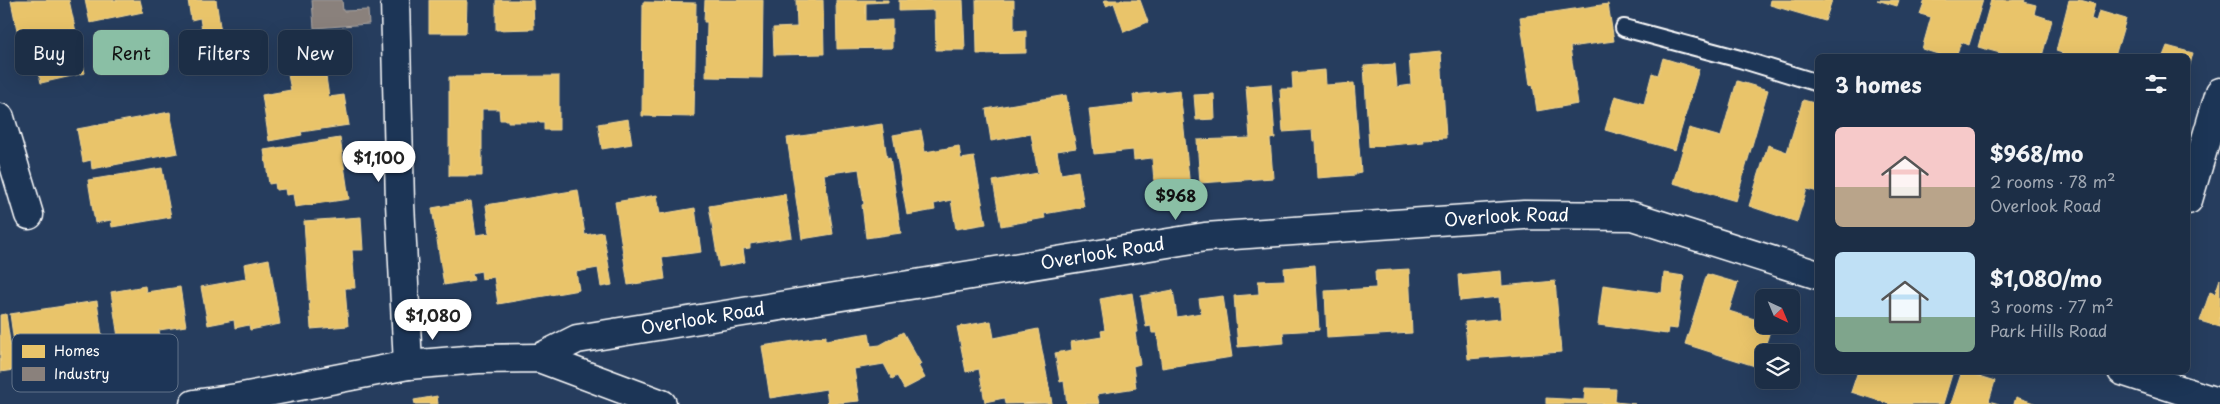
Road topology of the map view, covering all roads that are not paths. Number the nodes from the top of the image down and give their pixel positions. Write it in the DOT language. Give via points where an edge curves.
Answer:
graph roads {
  1 [pos="396,0"];
  2 [pos="1624,28"];
  3 [pos="1815,82"];
  4 [pos="2220,92"];
  5 [pos="0,118"];
  6 [pos="2190,192"];
  7 [pos="29,215"];
  8 [pos="1815,274"];
  9 [pos="539,358"];
  10 [pos="408,364"];
  11 [pos="2135,374"];
  12 [pos="2220,403"];
  13 [pos="194,404"];
  14 [pos="662,404"];
  1 -- 10 [label="street" via="400,203"];
  2 -- 3 [label="lane"];
  4 -- 6 [label="street"];
  5 -- 7 [label="street"];
  8 -- 9 [label="street, Overlook Road" via="1632,216 1514,216 1205,238 577,339"];
  9 -- 10 [label="street"];
  9 -- 14 [label="street"];
  10 -- 13 [label="street"];
  11 -- 12 [label="street"];
}
